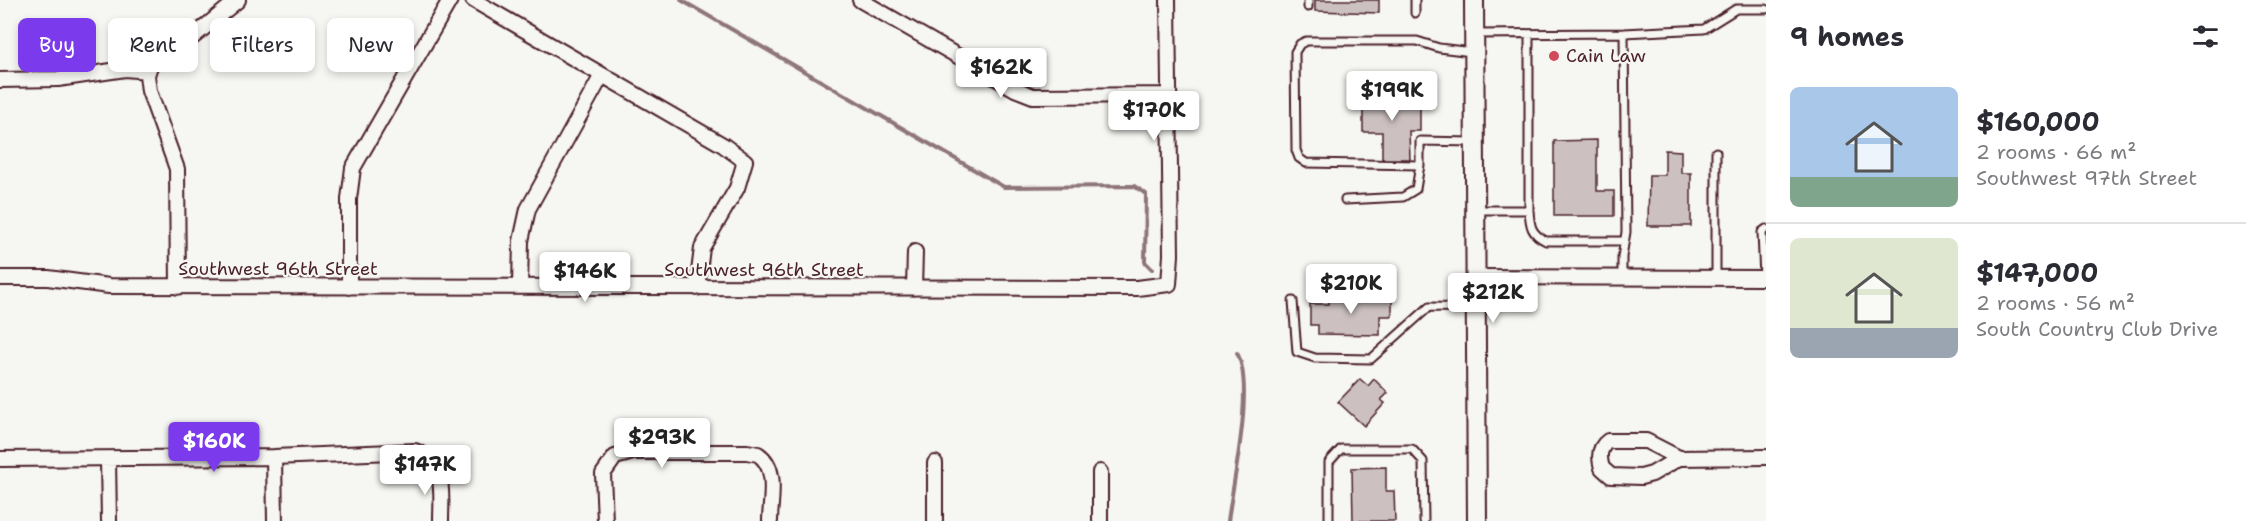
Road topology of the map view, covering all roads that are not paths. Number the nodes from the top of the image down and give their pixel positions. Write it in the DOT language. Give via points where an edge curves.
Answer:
graph roads {
  1 [pos="238,0"];
  2 [pos="450,0"];
  3 [pos="473,0"];
  4 [pos="860,0"];
  5 [pos="1168,0"];
  6 [pos="1415,0"];
  7 [pos="1474,0"];
  8 [pos="1766,9"];
  9 [pos="1415,13"];
  10 [pos="198,33"];
  11 [pos="1624,33"];
  12 [pos="1529,34"];
  13 [pos="1474,43"];
  14 [pos="109,72"];
  15 [pos="148,72"];
  16 [pos="602,75"];
  17 [pos="0,80"];
  18 [pos="1169,96"];
  19 [pos="1475,142"];
  20 [pos="1716,152"];
  21 [pos="1420,165"];
  22 [pos="1345,200"];
  23 [pos="1476,210"];
  24 [pos="1529,210"];
  25 [pos="1766,229"];
  26 [pos="1624,241"];
  27 [pos="915,252"];
  28 [pos="1476,277"];
  29 [pos="0,278"];
  30 [pos="1622,278"];
  31 [pos="1716,278"];
  32 [pos="1765,278"];
  33 [pos="178,286"];
  34 [pos="348,287"];
  35 [pos="520,287"];
  36 [pos="697,288"];
  37 [pos="914,288"];
  38 [pos="1293,301"];
  39 [pos="1476,308"];
  40 [pos="274,457"];
  41 [pos="1766,457"];
  42 [pos="1679,458"];
  43 [pos="0,459"];
  44 [pos="108,459"];
  45 [pos="935,463"];
  46 [pos="1100,472"];
  47 [pos="109,521"];
  48 [pos="275,521"];
  49 [pos="441,521"];
  50 [pos="605,521"];
  51 [pos="770,521"];
  52 [pos="935,521"];
  53 [pos="1100,521"];
  54 [pos="1329,521"];
  55 [pos="1424,521"];
  56 [pos="1476,521"];
  1 -- 10 [label="street"];
  2 -- 34 [label="street" via="353,168"];
  3 -- 16 [label="street"];
  4 -- 18 [label="street" via="1033,96"];
  5 -- 18 [label="street"];
  6 -- 9 [label="lane"];
  7 -- 13 [label="main road"];
  8 -- 11 [label="lane" via="1736,9 1704,29"];
  11 -- 12 [label="lane"];
  11 -- 26 [label="lane"];
  12 -- 13 [label="lane"];
  12 -- 24 [label="lane"];
  13 -- 19 [label="main road"];
  13 -- 21 [label="lane" via="1439,48 1417,41 1306,40 1296,52 1299,158 1306,163"];
  14 -- 17 [label="street" via="74,78"];
  15 -- 33 [label="street" via="149,92 177,169"];
  16 -- 35 [label="street" via="528,210 521,241"];
  16 -- 36 [label="street" via="745,161 737,188 702,248"];
  18 -- 37 [label="street, Southwest 96th Street" via="1169,284 1137,288"];
  19 -- 21 [label="lane" via="1420,141"];
  19 -- 23 [label="main road"];
  20 -- 31 [label="lane"];
  21 -- 22 [label="lane" via="1416,189 1403,197"];
  23 -- 24 [label="lane"];
  23 -- 28 [label="main road"];
  24 -- 26 [label="lane" via="1531,228 1546,241"];
  25 -- 32 [label="lane" via="1762,232"];
  26 -- 30 [label="lane"];
  27 -- 37 [label="street"];
  28 -- 30 [label="street"];
  28 -- 39 [label="main road"];
  29 -- 33 [label="street, Southwest 96th Street" via="48,278 91,286"];
  30 -- 31 [label="street"];
  31 -- 32 [label="street"];
  33 -- 34 [label="street, Southwest 96th Street"];
  34 -- 35 [label="street, Southwest 96th Street"];
  35 -- 36 [label="street, Southwest 96th Street"];
  36 -- 37 [label="street, Southwest 96th Street"];
  38 -- 39 [label="lane" via="1297,352 1315,358 1371,359 1429,307"];
  39 -- 56 [label="main road"];
  40 -- 44 [label="street"];
  40 -- 48 [label="street"];
  40 -- 49 [label="street" via="415,451 435,463 441,478"];
  41 -- 42 [label="street"];
  42 -- 42 [label="street" via="1641,440 1608,441 1599,455 1602,468 1616,477 1647,476"];
  43 -- 44 [label="street"];
  44 -- 47 [label="street"];
  45 -- 52 [label="street"];
  46 -- 53 [label="street"];
  50 -- 51 [label="street" via="603,474 609,462 623,454 747,452 758,454 771,475"];
  54 -- 55 [label="lane" via="1329,462 1341,450 1412,449 1423,461"];
}
